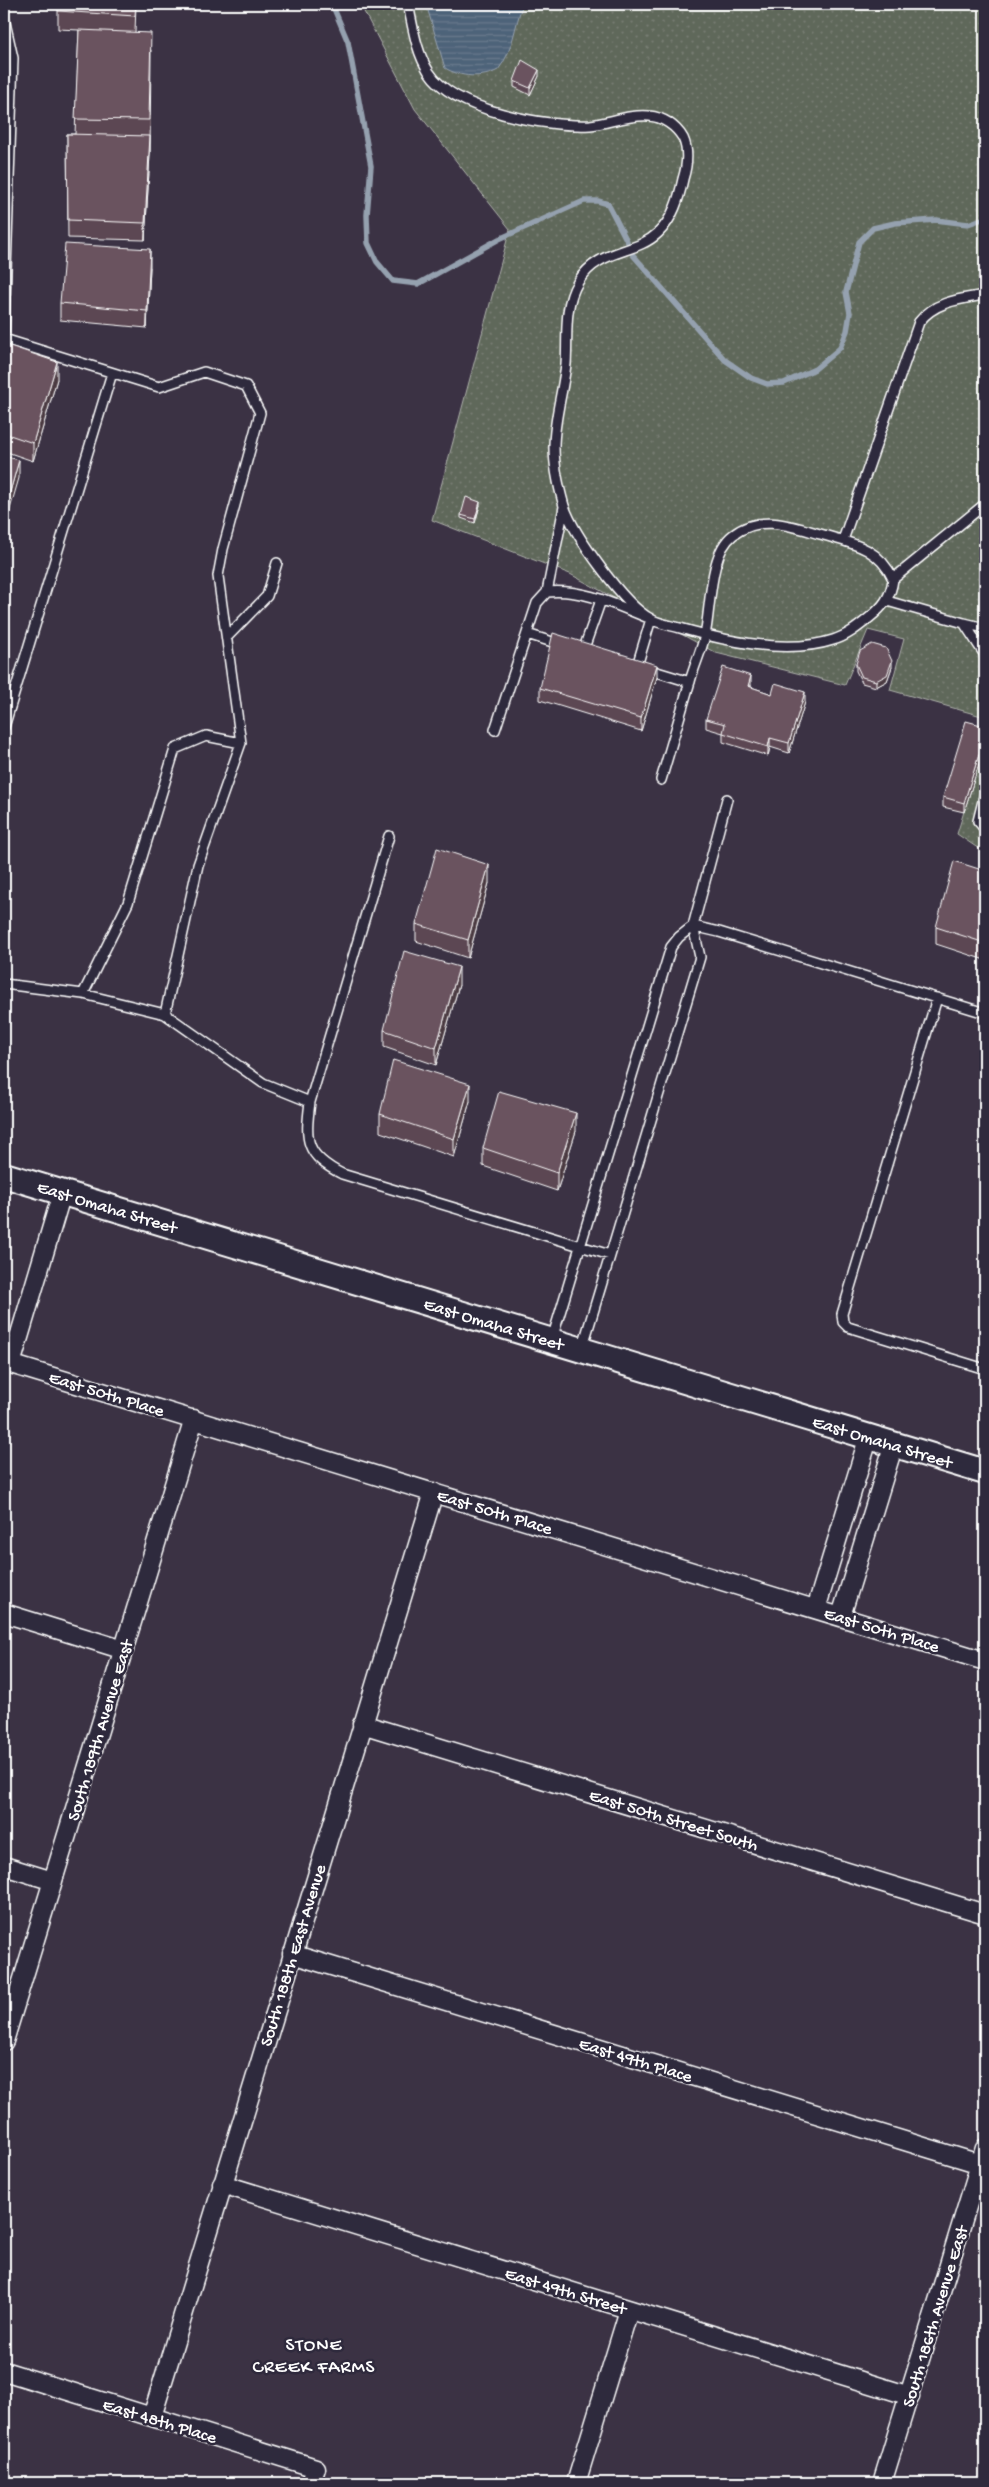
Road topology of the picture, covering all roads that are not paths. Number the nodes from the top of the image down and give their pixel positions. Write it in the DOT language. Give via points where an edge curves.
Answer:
graph roads {
  1 [pos="408,4"];
  2 [pos="4,18"];
  3 [pos="985,295"];
  4 [pos="4,331"];
  5 [pos="4,339"];
  6 [pos="112,373"];
  7 [pos="985,504"];
  8 [pos="564,507"];
  9 [pos="843,540"];
  10 [pos="277,563"];
  11 [pos="893,579"];
  12 [pos="547,592"];
  13 [pos="601,600"];
  14 [pos="887,601"];
  15 [pos="650,619"];
  16 [pos="964,623"];
  17 [pos="985,628"];
  18 [pos="527,634"];
  19 [pos="705,636"];
  20 [pos="227,637"];
  21 [pos="985,655"];
  22 [pos="690,682"];
  23 [pos="4,727"];
  24 [pos="495,730"];
  25 [pos="241,742"];
  26 [pos="661,780"];
  27 [pos="985,792"];
  28 [pos="727,799"];
  29 [pos="985,829"];
  30 [pos="388,836"];
  31 [pos="693,926"];
  32 [pos="4,984"];
  33 [pos="83,994"];
  34 [pos="937,998"];
  35 [pos="985,1013"];
  36 [pos="165,1014"];
  37 [pos="310,1102"];
  38 [pos="4,1176"];
  39 [pos="62,1193"];
  40 [pos="582,1246"];
  41 [pos="610,1255"];
  42 [pos="551,1341"];
  43 [pos="582,1350"];
  44 [pos="7,1363"];
  45 [pos="985,1369"];
  46 [pos="194,1419"];
  47 [pos="869,1436"];
  48 [pos="894,1444"];
  49 [pos="985,1472"];
  50 [pos="434,1492"];
  51 [pos="816,1609"];
  52 [pos="4,1613"];
  53 [pos="842,1616"];
  54 [pos="124,1650"];
  55 [pos="985,1661"];
  56 [pos="362,1724"];
  57 [pos="4,1866"];
  58 [pos="53,1881"];
  59 [pos="985,1914"];
  60 [pos="292,1954"];
  61 [pos="4,2041"];
  62 [pos="983,2156"];
  63 [pos="222,2184"];
  64 [pos="629,2310"];
  65 [pos="4,2371"];
  66 [pos="910,2396"];
  67 [pos="152,2417"];
  68 [pos="314,2476"];
  69 [pos="576,2483"];
  70 [pos="882,2483"];
  1 -- 8 [label="lane" via="415,37 428,70 436,81 463,100 560,124 595,124 649,116 675,127 684,139 686,166 674,211 665,224 647,240 599,260 580,278 573,291 554,450"];
  2 -- 4 [label="lane" via="13,58"];
  3 -- 9 [label="lane" via="938,306 919,322"];
  5 -- 6 [label="lane"];
  6 -- 20 [label="lane" via="159,388 204,372 246,386 260,413 218,576"];
  6 -- 23 [label="lane"];
  7 -- 11 [label="lane"];
  8 -- 12 [label="lane"];
  8 -- 15 [label="lane" via="591,555 625,596"];
  9 -- 11 [label="lane" via="861,545 879,556"];
  9 -- 19 [label="lane" via="768,522 749,526 732,535 722,549 716,567"];
  10 -- 20 [label="lane" via="267,596"];
  11 -- 14 [label="lane"];
  12 -- 13 [label="lane" via="562,590"];
  12 -- 18 [label="lane" via="537,603"];
  13 -- 15 [label="lane"];
  13 -- 18 [label="lane" via="587,653"];
  14 -- 16 [label="lane"];
  14 -- 19 [label="lane" via="850,633 833,640 777,645"];
  15 -- 19 [label="lane"];
  15 -- 22 [label="lane" via="632,665"];
  16 -- 17 [label="lane"];
  16 -- 21 [label="lane"];
  18 -- 24 [label="lane"];
  19 -- 22 [label="lane"];
  20 -- 25 [label="lane"];
  22 -- 26 [label="lane"];
  25 -- 33 [label="lane" via="206,736 175,750 128,903"];
  25 -- 36 [label="lane" via="198,866"];
  27 -- 29 [label="lane" via="978,821"];
  28 -- 31 [label="lane"];
  30 -- 37 [label="lane"];
  31 -- 34 [label="lane"];
  31 -- 40 [label="lane" via="670,947"];
  31 -- 41 [label="lane" via="700,957"];
  32 -- 33 [label="lane"];
  33 -- 36 [label="lane"];
  34 -- 35 [label="lane"];
  34 -- 45 [label="lane" via="842,1314 843,1322 848,1327"];
  36 -- 37 [label="lane" via="263,1083"];
  37 -- 40 [label="lane" via="306,1130 310,1146 322,1164 342,1174"];
  38 -- 39 [label="street, East Omaha Street"];
  39 -- 42 [label="street, East Omaha Street"];
  39 -- 44 [label="street"];
  40 -- 41 [label="lane"];
  40 -- 42 [label="lane"];
  41 -- 43 [label="lane"];
  42 -- 43 [label="street, East Omaha Street"];
  43 -- 47 [label="street, East Omaha Street"];
  44 -- 46 [label="street, East 50th Place"];
  46 -- 50 [label="street, East 50th Place"];
  46 -- 54 [label="street, South 189th Avenue East"];
  47 -- 48 [label="street, East Omaha Street"];
  47 -- 51 [label="street"];
  48 -- 49 [label="street, East Omaha Street"];
  48 -- 53 [label="street"];
  50 -- 51 [label="street, East 50th Place"];
  50 -- 56 [label="street, South 188th East Avenue"];
  51 -- 53 [label="street, East 50th Place"];
  52 -- 54 [label="street"];
  53 -- 55 [label="street, East 50th Place"];
  54 -- 58 [label="street, South 189th Avenue East"];
  56 -- 59 [label="street, East 50th Street South"];
  56 -- 60 [label="street, South 188th East Avenue"];
  57 -- 58 [label="street"];
  58 -- 61 [label="street, South 189th Avenue East"];
  60 -- 62 [label="street, East 49th Place"];
  60 -- 63 [label="street, South 188th East Avenue"];
  62 -- 66 [label="street, South 186th Avenue East"];
  63 -- 64 [label="street, East 49th Street"];
  63 -- 67 [label="street, South 188th East Avenue"];
  64 -- 66 [label="street, East 49th Street"];
  64 -- 69 [label="street"];
  65 -- 67 [label="street, East 48th Place"];
  66 -- 70 [label="street, South 186th Avenue East"];
  67 -- 68 [label="street, East 48th Place"];
}
